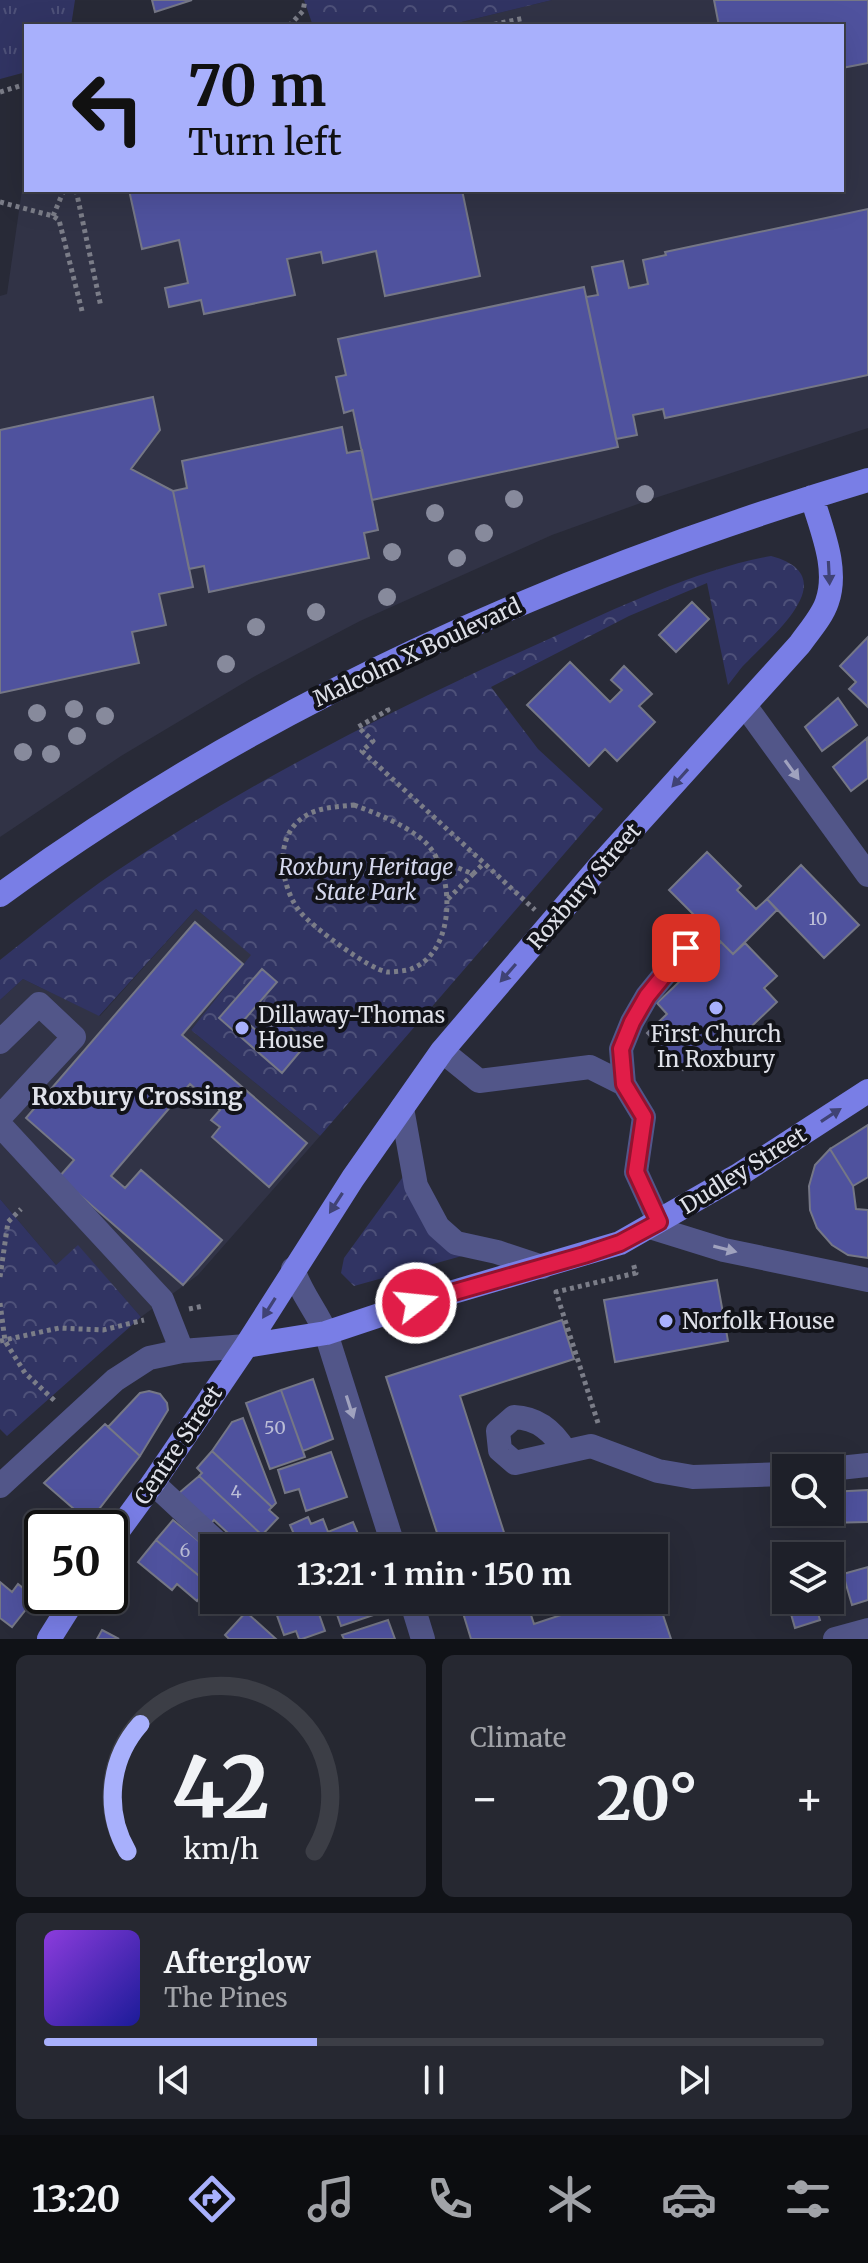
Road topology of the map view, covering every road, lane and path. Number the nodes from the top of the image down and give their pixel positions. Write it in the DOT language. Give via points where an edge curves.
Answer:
graph roads {
  1 [pos="305,0"];
  2 [pos="525,18"];
  3 [pos="291,24"];
  4 [pos="496,24"];
  5 [pos="24,85"];
  6 [pos="0,92"];
  7 [pos="63,192"];
  8 [pos="76,192"];
  9 [pos="0,202"];
  10 [pos="53,216"];
  11 [pos="101,307"];
  12 [pos="82,311"];
  13 [pos="868,480"];
  14 [pos="812,497"];
  15 [pos="746,707"];
  16 [pos="387,708"];
  17 [pos="436,858"];
  18 [pos="484,863"];
  19 [pos="473,874"];
  20 [pos="868,875"];
  21 [pos="0,895"];
  22 [pos="447,899"];
  23 [pos="551,924"];
  24 [pos="686,948"];
  25 [pos="0,1042"];
  26 [pos="442,1051"];
  27 [pos="624,1084"];
  28 [pos="868,1091"];
  29 [pos="402,1108"];
  30 [pos="0,1117"];
  31 [pos="0,1125"];
  32 [pos="21,1209"];
  33 [pos="654,1224"];
  34 [pos="628,1238"];
  35 [pos="542,1267"];
  36 [pos="293,1269"];
  37 [pos="0,1277"];
  38 [pos="868,1280"];
  39 [pos="0,1303"];
  40 [pos="203,1306"];
  41 [pos="168,1314"];
  42 [pos="326,1333"];
  43 [pos="2,1341"];
  44 [pos="246,1346"];
  45 [pos="182,1351"];
  46 [pos="73,1419"];
  47 [pos="565,1451"];
  48 [pos="608,1453"];
  49 [pos="868,1465"];
  50 [pos="844,1468"];
  51 [pos="772,1474"];
  52 [pos="153,1483"];
  53 [pos="0,1486"];
  54 [pos="128,1517"];
  55 [pos="208,1534"];
  56 [pos="390,1534"];
  57 [pos="65,1614"];
  58 [pos="415,1614"];
  59 [pos="868,1630"];
  60 [pos="49,1639"];
  61 [pos="423,1639"];
  62 [pos="835,1639"];
  1 -- 3 [label="path"];
  2 -- 4 [label="path"];
  5 -- 6 [label="path"];
  7 -- 10 [label="path"];
  8 -- 11 [label="path"];
  9 -- 10 [label="path"];
  10 -- 12 [label="path" via="61,224"];
  13 -- 14 [label="main road, Malcolm X Boulevard"];
  14 -- 15 [label="main road, Roxbury Street, one-way" via="830,563 826,605"];
  14 -- 21 [label="main road, Malcolm X Boulevard" via="549,591 369,672 194,767"];
  15 -- 20 [label="street, one-way"];
  15 -- 23 [label="main road, Roxbury Street, one-way"];
  16 -- 18 [label="path" via="358,727 373,741 362,751"];
  17 -- 19 [label="path"];
  17 -- 22 [label="path"];
  17 -- 22 [label="path" via="426,842 390,819 354,805 323,808 300,819 287,837 282,862 301,913 387,972 412,969 429,956 441,938"];
  18 -- 19 [label="path"];
  18 -- 23 [label="path"];
  19 -- 22 [label="path"];
  23 -- 26 [label="main road, Roxbury Street, one-way"];
  24 -- 27 [label="street" via="632,1022 621,1049"];
  25 -- 30 [label="street" via="39,1004 74,1037"];
  26 -- 27 [label="street" via="479,1081 590,1067"];
  26 -- 29 [label="main road, Roxbury Street"];
  27 -- 33 [label="street" via="644,1117 636,1172"];
  33 -- 28 [label="main road, Dudley Street, one-way"];
  29 -- 35 [label="street" via="416,1186 438,1227 456,1243"];
  29 -- 36 [label="main road, Roxbury Street, one-way"];
  31 -- 41 [label="street" via="162,1300"];
  32 -- 37 [label="path" via="8,1222"];
  33 -- 34 [label="main road, Dudley Street"];
  33 -- 38 [label="street, one-way" via="724,1250"];
  34 -- 35 [label="main road, Dudley Street"];
  34 -- 48 [label="path" via="636,1273 556,1292"];
  35 -- 42 [label="main road, Dudley Street"];
  36 -- 42 [label="street"];
  36 -- 44 [label="main road, Roxbury Street, one-way"];
  39 -- 43 [label="path"];
  40 -- 41 [label="path"];
  41 -- 43 [label="path" via="103,1330 59,1328"];
  41 -- 45 [label="street"];
  42 -- 44 [label="main road, Dudley Street"];
  42 -- 56 [label="street, one-way"];
  43 -- 46 [label="path" via="25,1373"];
  44 -- 45 [label="street"];
  44 -- 52 [label="main road, Centre Street"];
  45 -- 46 [label="street" via="149,1358 115,1380"];
  46 -- 53 [label="street"];
  47 -- 48 [label="street" via="591,1446"];
  48 -- 51 [label="street" via="693,1477"];
  49 -- 50 [label="street"];
  52 -- 54 [label="main road, Centre Street"];
  52 -- 55 [label="street"];
  57 -- 60 [label="main road"];
  58 -- 61 [label="street"];
  59 -- 62 [label="street"];
}
